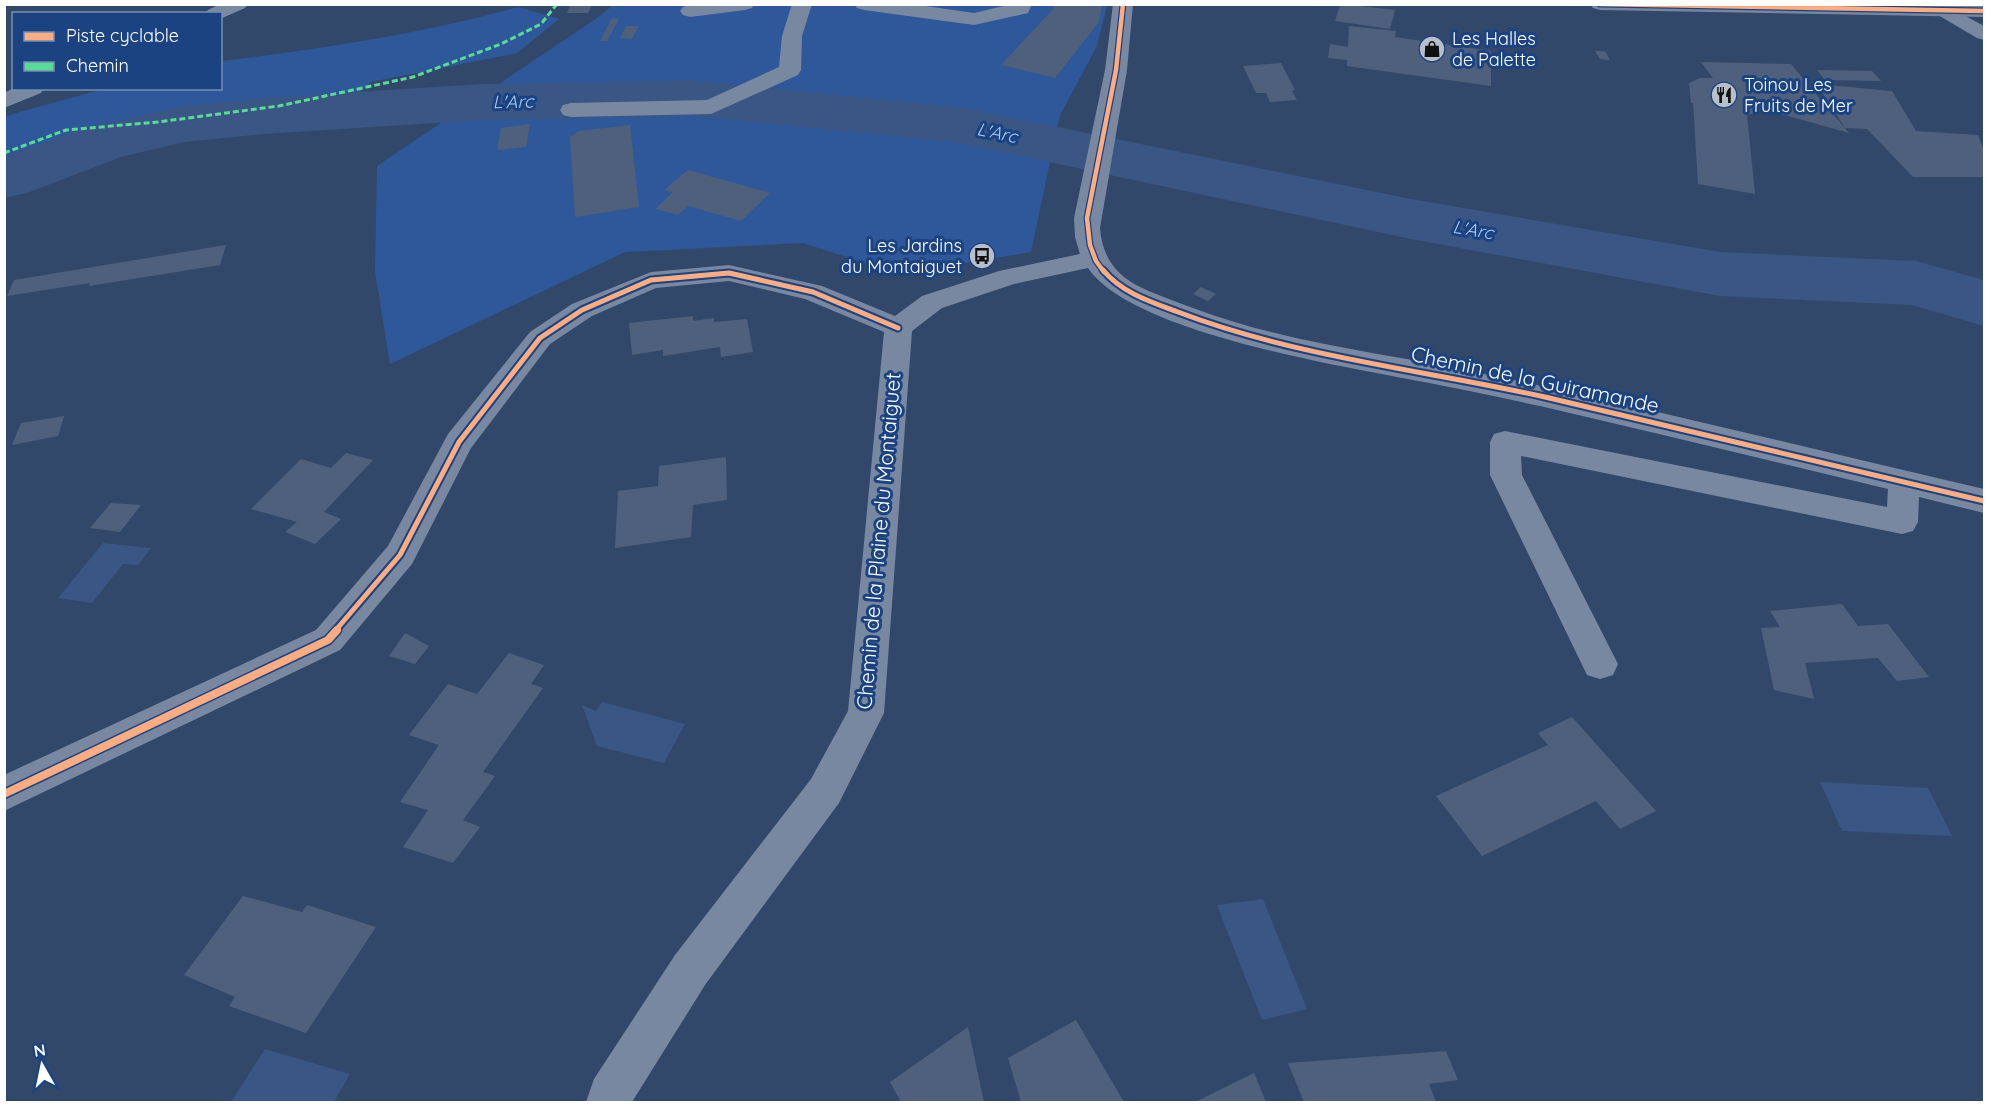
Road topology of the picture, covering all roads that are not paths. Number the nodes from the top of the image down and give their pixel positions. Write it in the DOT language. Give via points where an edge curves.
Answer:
graph roads {
  1 [pos="238,4"];
  2 [pos="745,4"];
  3 [pos="802,4"];
  4 [pos="864,4"];
  5 [pos="1022,4"];
  6 [pos="1123,4"];
  7 [pos="1600,4"];
  8 [pos="690,11"];
  9 [pos="1945,11"];
  10 [pos="1984,11"];
  11 [pos="219,12"];
  12 [pos="1984,34"];
  13 [pos="28,90"];
  14 [pos="4,100"];
  15 [pos="571,110"];
  16 [pos="1094,259"];
  17 [pos="898,328"];
  18 [pos="1904,482"];
  19 [pos="1984,501"];
  20 [pos="1600,664"];
  21 [pos="4,794"];
  22 [pos="609,1102"];
  1 -- 11 [label="highway"];
  2 -- 8 [label="street"];
  3 -- 15 [label="street" via="792,36 790,70 711,108"];
  4 -- 5 [label="street" via="974,19 1021,9"];
  6 -- 16 [label="street" via="1116,70 1087,218 1086,238"];
  7 -- 9 [label="main road"];
  9 -- 10 [label="main road"];
  9 -- 12 [label="street"];
  13 -- 14 [label="highway"];
  16 -- 17 [label="street" via="1008,277 932,302"];
  16 -- 18 [label="street, Chemin de la Guiramande" via="1115,282 1148,300 1200,322 1267,341 1479,383"];
  17 -- 21 [label="street" via="813,292 729,273 651,280 582,310 540,338 459,442 400,555 328,640"];
  17 -- 22 [label="street, Chemin de la Plaine du Montaiguet" via="866,713 825,791 690,970"];
  18 -- 19 [label="street, Chemin de la Guiramande"];
  18 -- 20 [label="street" via="1902,522 1505,442 1506,475"];
}
